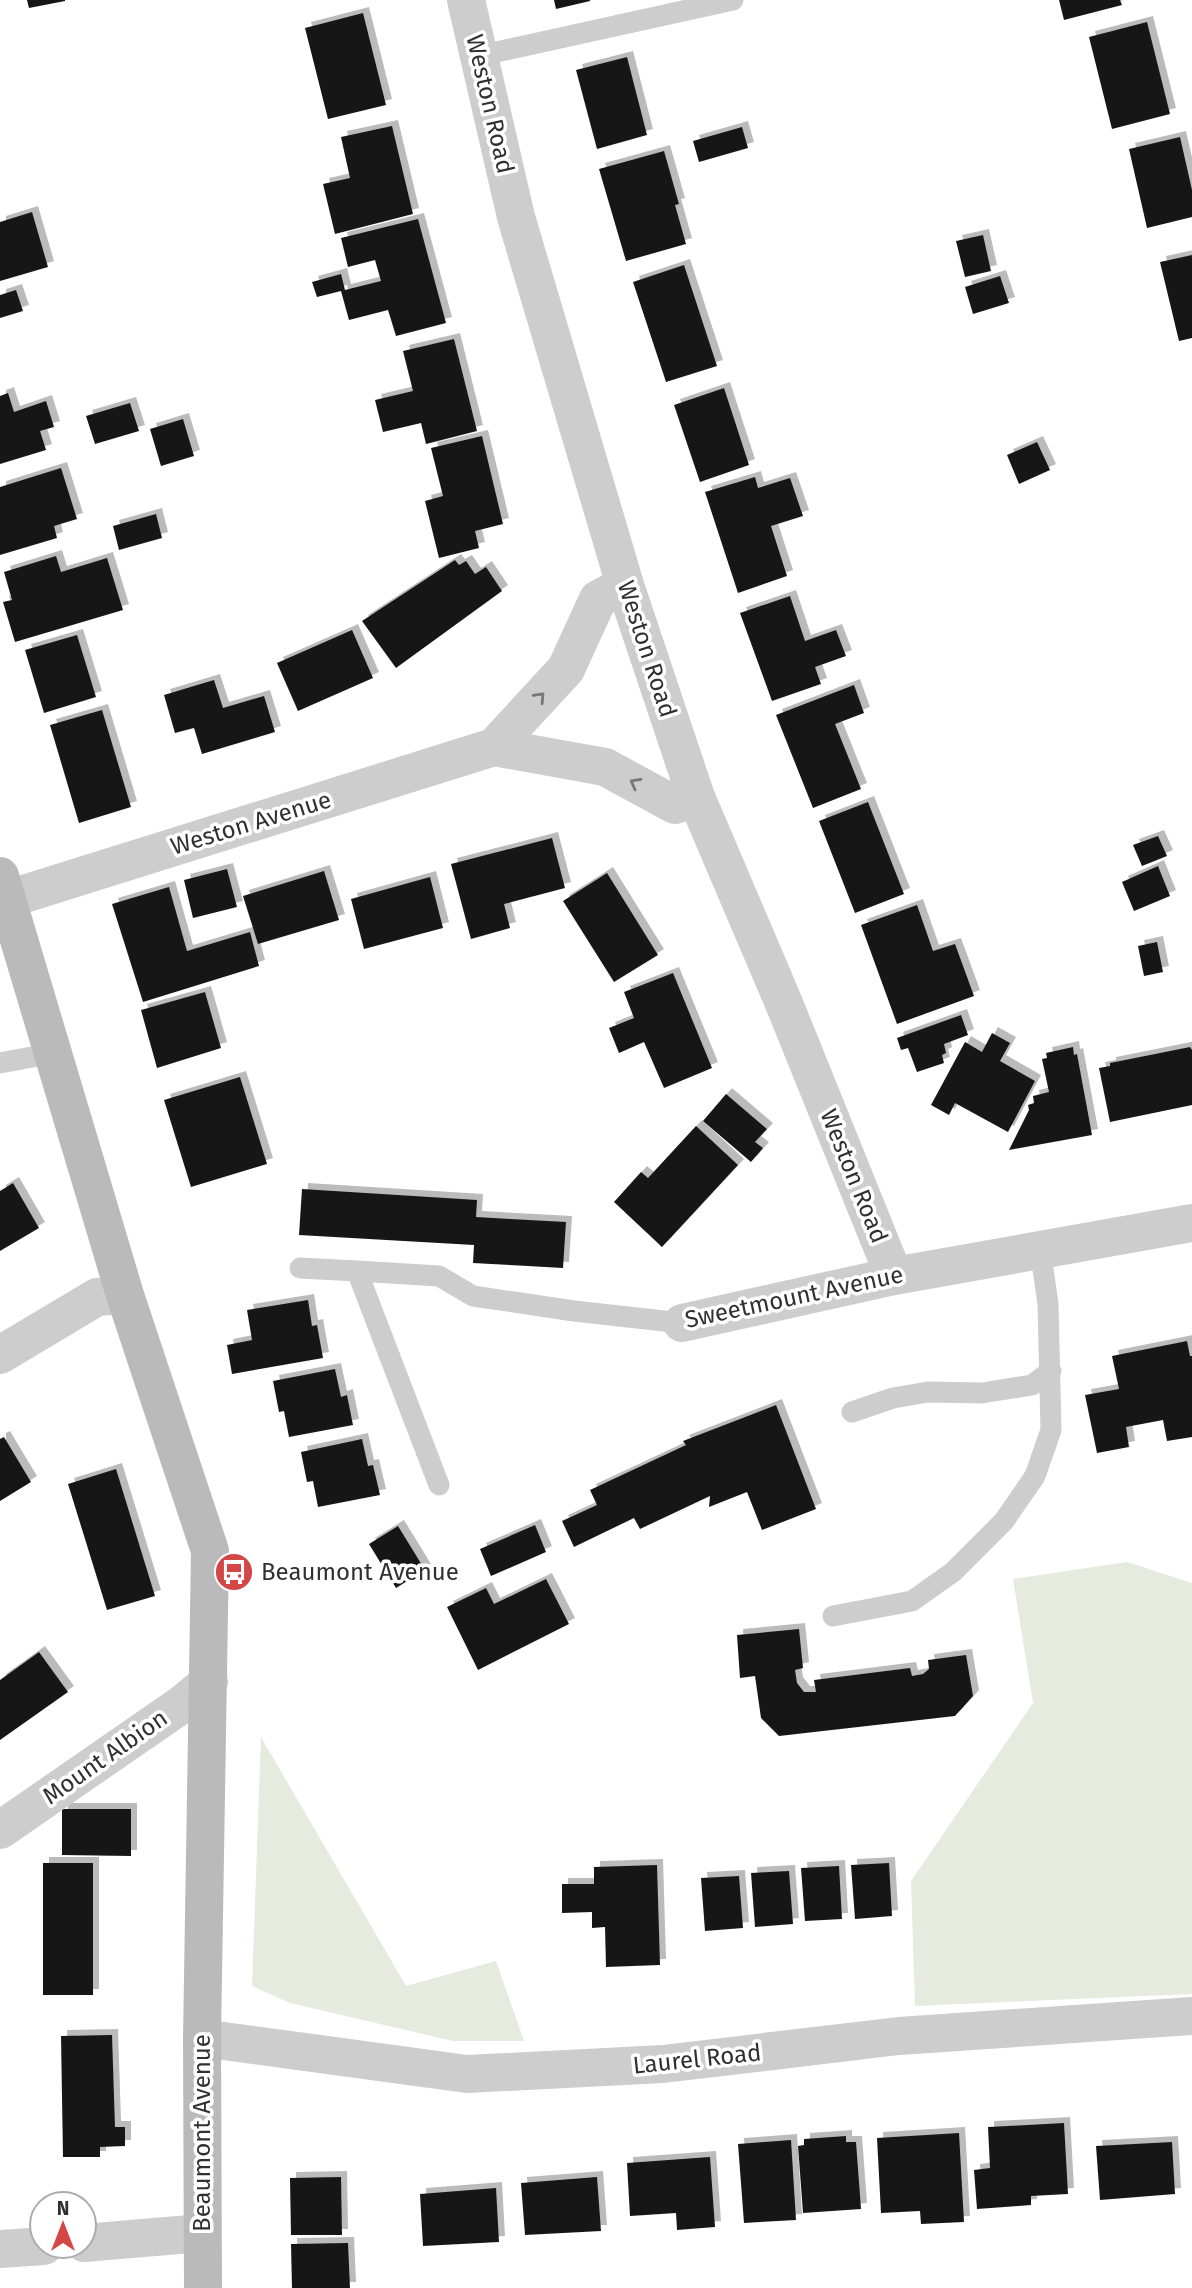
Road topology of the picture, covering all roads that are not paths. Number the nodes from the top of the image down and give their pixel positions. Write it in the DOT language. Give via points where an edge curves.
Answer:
graph roads {
  1 [pos="466,0"];
  2 [pos="733,0"];
  3 [pos="478,56"];
  4 [pos="625,585"];
  5 [pos="494,747"];
  6 [pos="696,797"];
  7 [pos="4,888"];
  8 [pos="54,1053"];
  9 [pos="0,1063"];
  10 [pos="1192,1223"];
  11 [pos="1040,1248"];
  12 [pos="300,1268"];
  13 [pos="357,1272"];
  14 [pos="894,1276"];
  15 [pos="125,1295"];
  16 [pos="682,1324"];
  17 [pos="0,1355"];
  18 [pos="1051,1371"];
  19 [pos="852,1412"];
  20 [pos="439,1485"];
  21 [pos="833,1616"];
  22 [pos="209,1682"];
  23 [pos="0,1830"];
  24 [pos="1192,2016"];
  25 [pos="202,2038"];
  26 [pos="202,2233"];
  27 [pos="98,2242"];
  28 [pos="28,2247"];
  29 [pos="0,2249"];
  30 [pos="203,2288"];
  1 -- 3 [label="street, Weston Road"];
  2 -- 3 [label="lane"];
  3 -- 4 [label="street, Weston Road" via="516,217"];
  5 -- 4 [label="street, Weston Avenue, one-way" via="566,669 598,599"];
  4 -- 6 [label="street, Weston Road"];
  6 -- 5 [label="street, Weston Avenue, one-way" via="675,805 606,767"];
  5 -- 7 [label="street, Weston Avenue"];
  6 -- 14 [label="street, Weston Road"];
  7 -- 8 [label="street, Beaumont Avenue"];
  8 -- 9 [label="lane"];
  8 -- 15 [label="street, Beaumont Avenue"];
  10 -- 11 [label="street, Sweetmount Avenue"];
  11 -- 14 [label="street, Sweetmount Avenue"];
  11 -- 18 [label="lane"];
  12 -- 13 [label="lane, Sweetmount Avenue"];
  13 -- 16 [label="lane, Sweetmount Avenue" via="439,1276 473,1296"];
  13 -- 20 [label="lane"];
  14 -- 16 [label="street, Sweetmount Avenue"];
  15 -- 17 [label="street" via="97,1297"];
  15 -- 22 [label="street, Beaumont Avenue" via="210,1551"];
  18 -- 19 [label="lane" via="1032,1385 982,1393 928,1392"];
  18 -- 21 [label="lane" via="1051,1430 1035,1476 1004,1521 953,1573 912,1601"];
  22 -- 23 [label="street, Mount Albion"];
  22 -- 25 [label="street, Beaumont Avenue"];
  24 -- 25 [label="street, Laurel Road" via="899,2036 663,2064 467,2074"];
  25 -- 26 [label="street, Beaumont Avenue"];
  26 -- 27 [label="street"];
  26 -- 30 [label="street, Beaumont Avenue"];
  28 -- 29 [label="street"];
}
